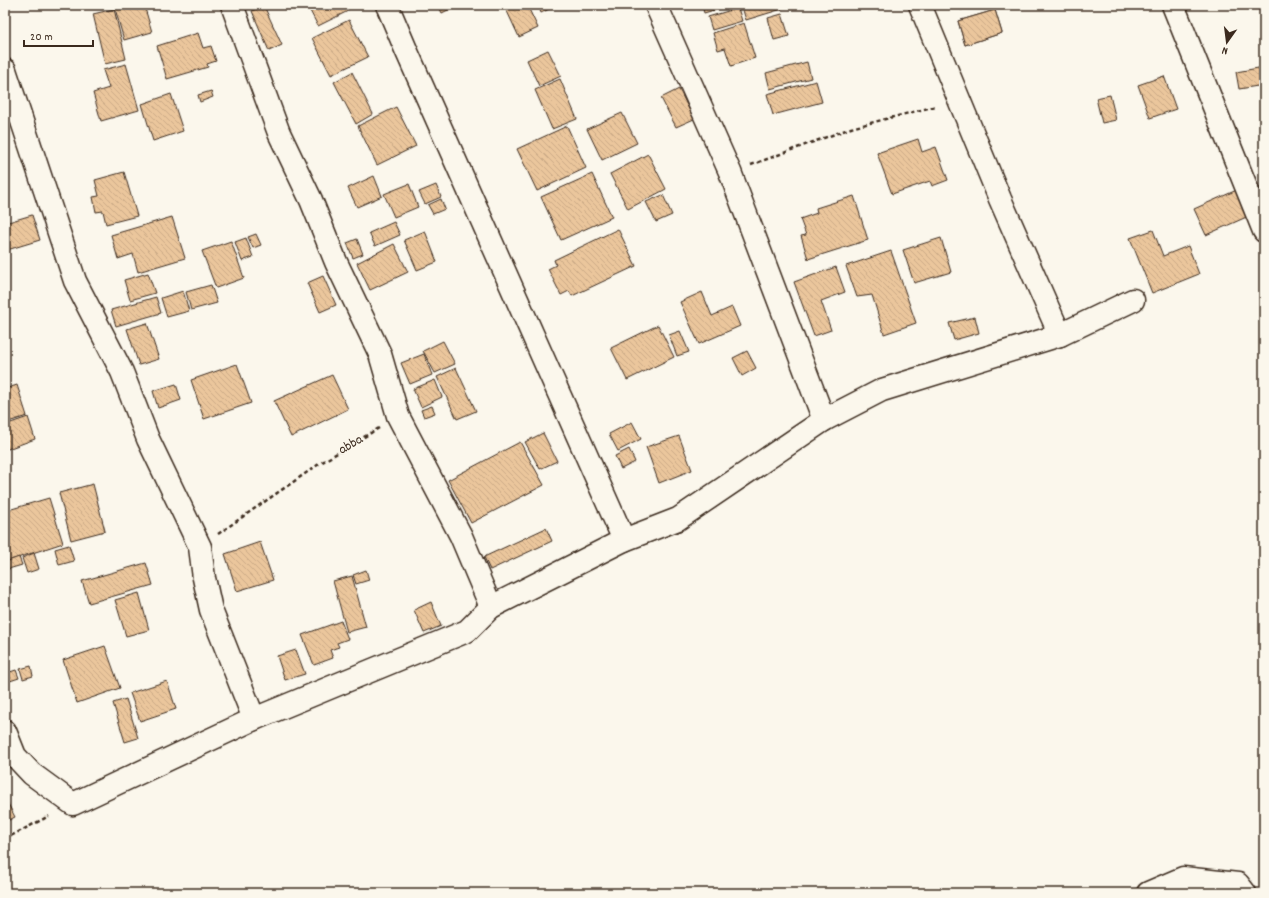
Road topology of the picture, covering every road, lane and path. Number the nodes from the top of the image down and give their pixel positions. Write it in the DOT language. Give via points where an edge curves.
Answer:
graph roads {
  1 [pos="232,5"];
  2 [pos="387,5"];
  3 [pos="656,5"];
  4 [pos="920,5"];
  5 [pos="1174,5"];
  6 [pos="5,70"];
  7 [pos="958,100"];
  8 [pos="730,172"];
  9 [pos="1264,231"];
  10 [pos="1133,300"];
  11 [pos="1060,334"];
  12 [pos="398,416"];
  13 [pos="824,420"];
  14 [pos="624,540"];
  15 [pos="200,547"];
  16 [pos="491,607"];
  17 [pos="254,720"];
  18 [pos="5,731"];
  19 [pos="73,804"];
  20 [pos="5,839"];
  21 [pos="1148,893"];
  22 [pos="1245,893"];
  1 -- 12 [label="street" via="280,133 336,262 380,354"];
  2 -- 14 [label="street"];
  3 -- 8 [label="street"];
  4 -- 7 [label="street"];
  5 -- 9 [label="street"];
  6 -- 15 [label="street" via="75,281 122,372 148,439"];
  7 -- 8 [label="path" via="851,128"];
  7 -- 11 [label="street"];
  8 -- 13 [label="street"];
  10 -- 11 [label="street"];
  11 -- 13 [label="street" via="882,390"];
  12 -- 15 [label="path, abba" via="319,464"];
  12 -- 16 [label="street" via="461,536"];
  13 -- 14 [label="street" via="678,519"];
  14 -- 16 [label="street"];
  15 -- 17 [label="street" via="212,610"];
  16 -- 17 [label="street" via="467,631"];
  17 -- 19 [label="street"];
  18 -- 19 [label="street" via="15,756 32,774"];
  19 -- 20 [label="path"];
  21 -- 22 [label="street" via="1183,878 1238,884"];
}
